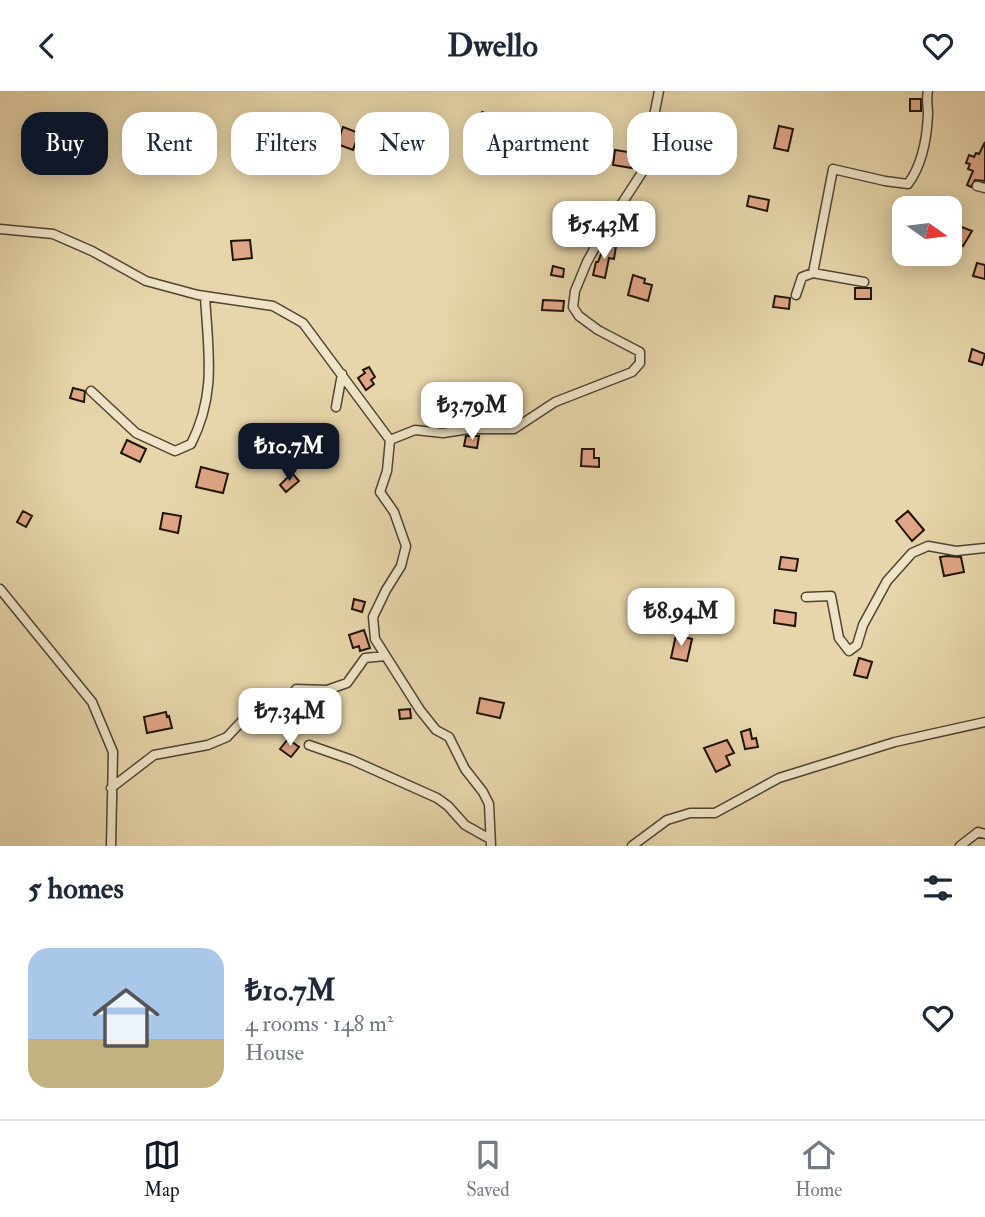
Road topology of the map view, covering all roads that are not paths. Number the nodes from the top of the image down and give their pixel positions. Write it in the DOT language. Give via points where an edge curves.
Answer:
graph roads {
  1 [pos="659,91"];
  2 [pos="928,91"];
  3 [pos="0,229"];
  4 [pos="813,273"];
  5 [pos="864,282"];
  6 [pos="796,295"];
  7 [pos="205,296"];
  8 [pos="342,374"];
  9 [pos="91,391"];
  10 [pos="336,407"];
  11 [pos="390,440"];
  12 [pos="985,548"];
  13 [pos="0,589"];
  14 [pos="806,597"];
  15 [pos="385,656"];
  16 [pos="985,722"];
  17 [pos="309,745"];
  18 [pos="111,788"];
  19 [pos="985,834"];
  20 [pos="490,842"];
  21 [pos="111,846"];
  22 [pos="632,846"];
  23 [pos="960,846"];
  1 -- 11 [label="street" via="643,171 587,261 573,307 598,330 640,352 640,363 632,372 555,403 514,429 415,430"];
  2 -- 4 [label="street" via="923,150 908,184 833,169"];
  3 -- 7 [label="street" via="53,234 146,281"];
  4 -- 5 [label="street"];
  4 -- 6 [label="street" via="802,277"];
  7 -- 8 [label="street" via="273,306 303,323"];
  7 -- 9 [label="street" via="210,378 205,412 191,445 176,451 136,433"];
  8 -- 10 [label="street"];
  8 -- 11 [label="street"];
  11 -- 15 [label="street" via="380,492 394,513 406,546 401,566 373,617 375,639"];
  12 -- 14 [label="street" via="956,551 928,546 912,553 887,581 857,645 849,651 839,638 831,596"];
  13 -- 18 [label="street" via="92,702 113,752"];
  15 -- 18 [label="street" via="365,659 347,683 327,690 296,689 279,717 266,724 242,721 227,737 208,745 154,755"];
  15 -- 20 [label="street" via="420,710 436,730 449,737 483,792 489,804"];
  16 -- 22 [label="street" via="895,741 779,778 715,813 690,813 667,820"];
  17 -- 20 [label="street" via="437,799"];
  18 -- 21 [label="street"];
  19 -- 23 [label="street" via="978,832"];
}
